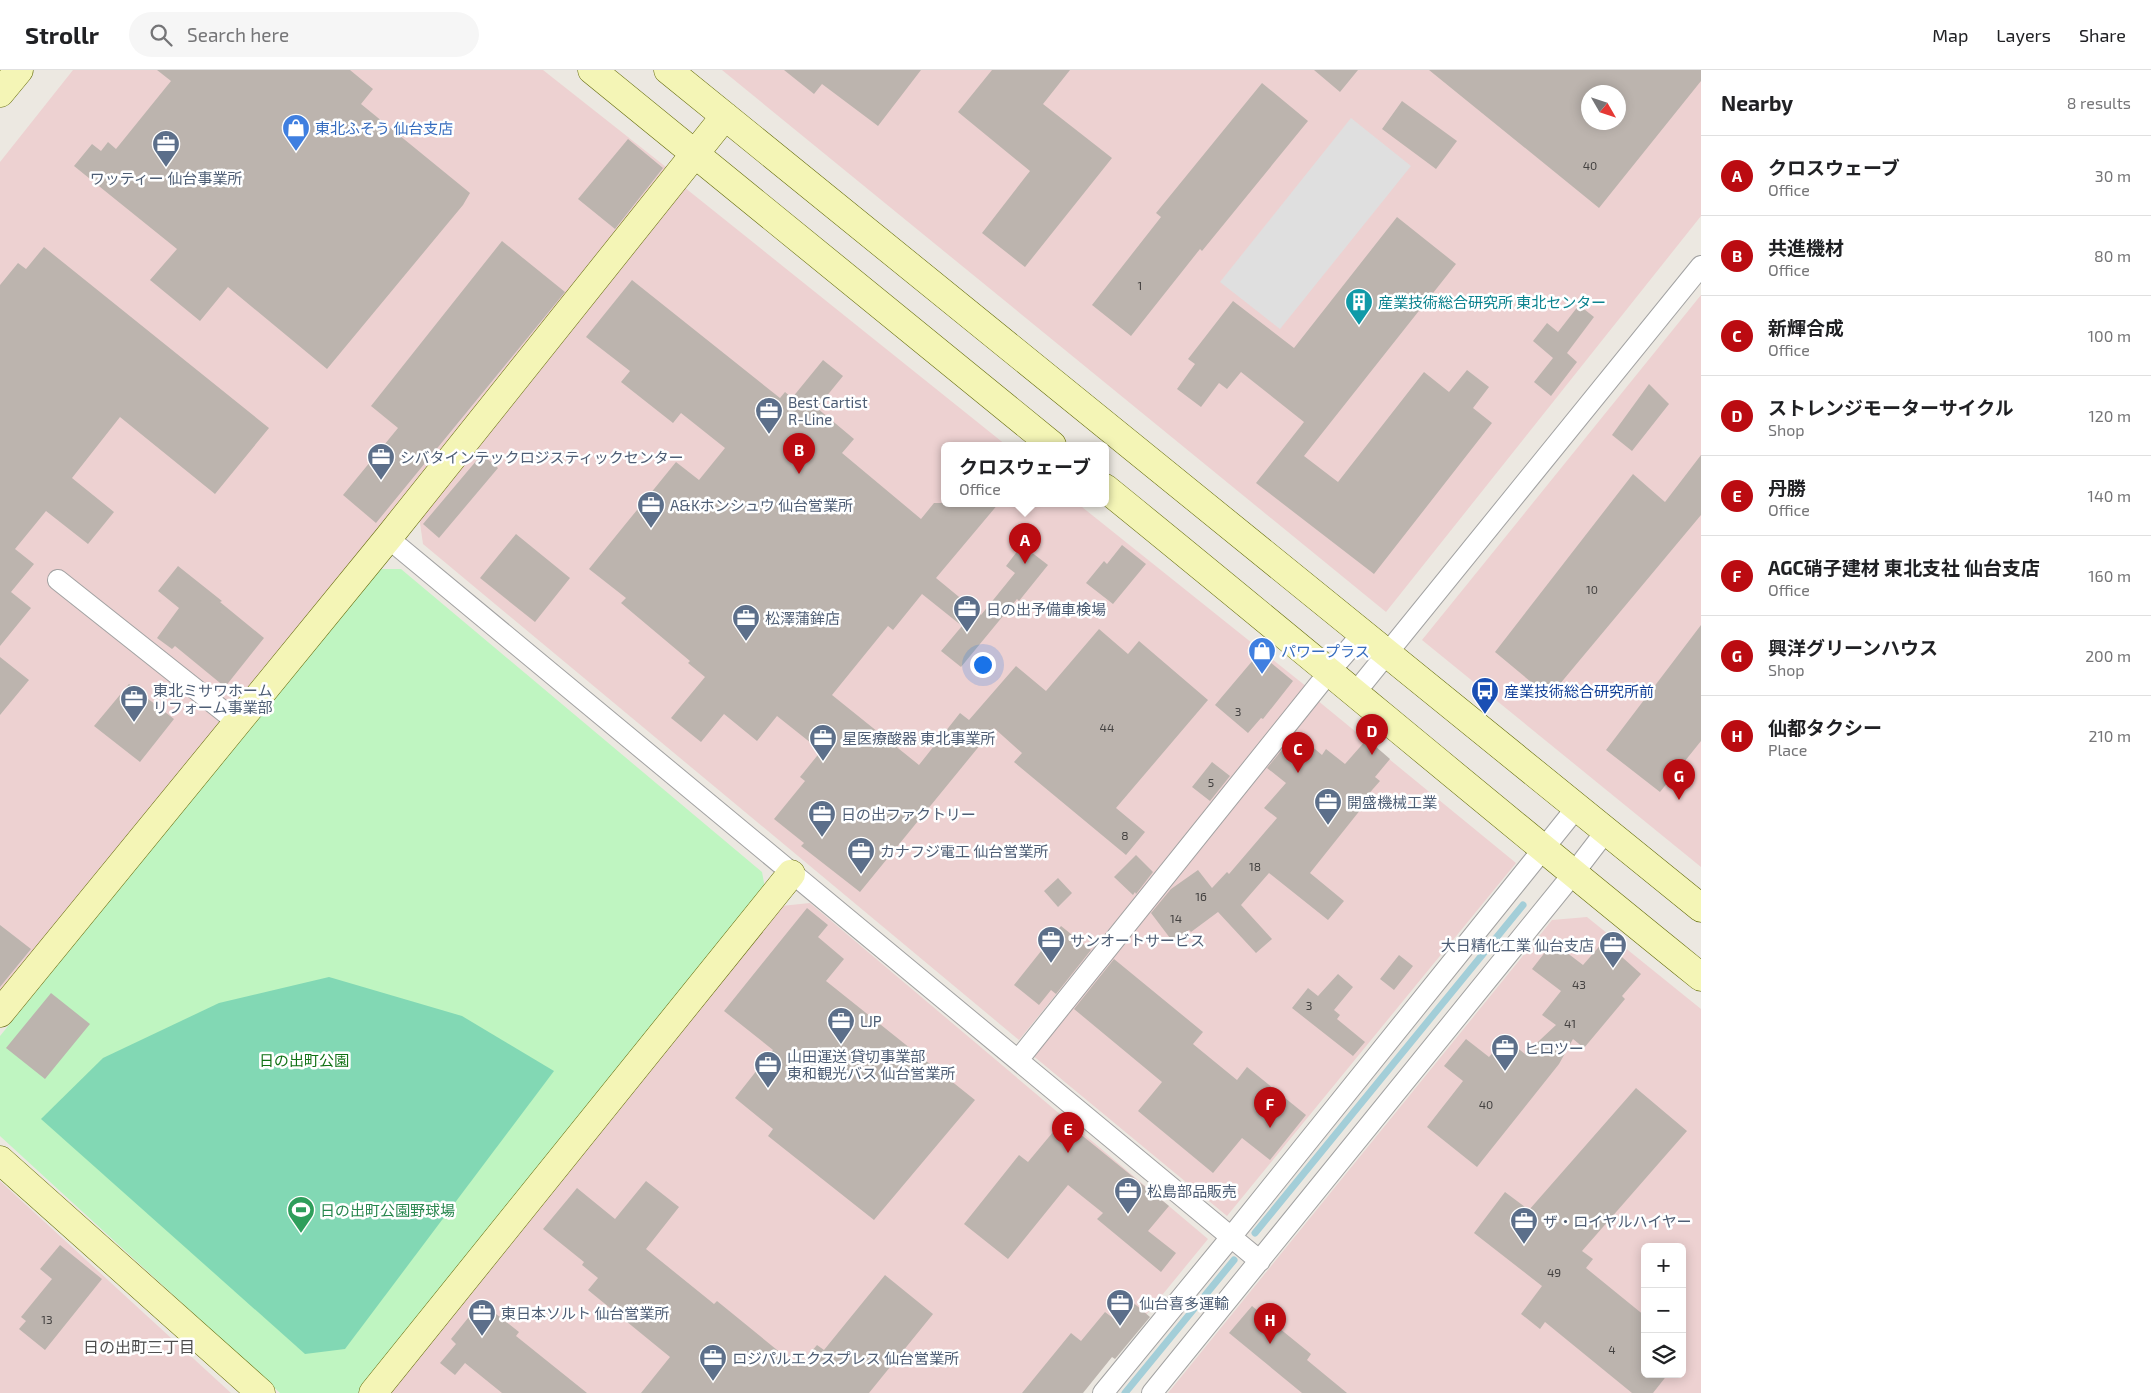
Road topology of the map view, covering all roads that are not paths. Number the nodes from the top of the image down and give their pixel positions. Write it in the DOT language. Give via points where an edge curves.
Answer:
graph roads {
  1 [pos="19,70"];
  2 [pos="592,70"];
  3 [pos="668,70"];
  4 [pos="0,93"];
  5 [pos="725,116"];
  6 [pos="694,155"];
  7 [pos="1701,266"];
  8 [pos="1048,442"];
  9 [pos="1109,491"];
  10 [pos="388,538"];
  11 [pos="58,580"];
  12 [pos="1363,633"];
  13 [pos="1387,653"];
  14 [pos="1330,671"];
  15 [pos="1356,693"];
  16 [pos="237,722"];
  17 [pos="1577,807"];
  18 [pos="1606,831"];
  19 [pos="1544,849"];
  20 [pos="791,874"];
  21 [pos="1574,874"];
  22 [pos="1701,908"];
  23 [pos="1701,977"];
  24 [pos="0,1013"];
  25 [pos="1018,1060"];
  26 [pos="0,1160"];
  27 [pos="1231,1238"];
  28 [pos="1260,1261"];
  29 [pos="261,1393"];
  30 [pos="372,1393"];
  31 [pos="1103,1393"];
  32 [pos="1152,1393"];
  1 -- 4 [label="street"];
  2 -- 6 [label="street"];
  3 -- 5 [label="street"];
  5 -- 6 [label="street"];
  5 -- 12 [label="street"];
  6 -- 8 [label="street"];
  6 -- 10 [label="street"];
  7 -- 13 [label="street"];
  9 -- 14 [label="street"];
  10 -- 16 [label="street"];
  10 -- 20 [label="street"];
  11 -- 16 [label="street"];
  12 -- 13 [label="street"];
  12 -- 14 [label="street"];
  13 -- 15 [label="street"];
  13 -- 17 [label="street"];
  14 -- 15 [label="street"];
  14 -- 25 [label="street"];
  15 -- 19 [label="street"];
  16 -- 24 [label="street"];
  17 -- 18 [label="street"];
  17 -- 19 [label="street"];
  18 -- 21 [label="street"];
  18 -- 22 [label="street"];
  19 -- 21 [label="street"];
  19 -- 27 [label="street"];
  20 -- 25 [label="street"];
  20 -- 30 [label="street"];
  21 -- 23 [label="street"];
  21 -- 28 [label="street"];
  25 -- 27 [label="street"];
  26 -- 29 [label="street"];
  27 -- 28 [label="street"];
  27 -- 31 [label="street"];
  28 -- 32 [label="street"];
}
